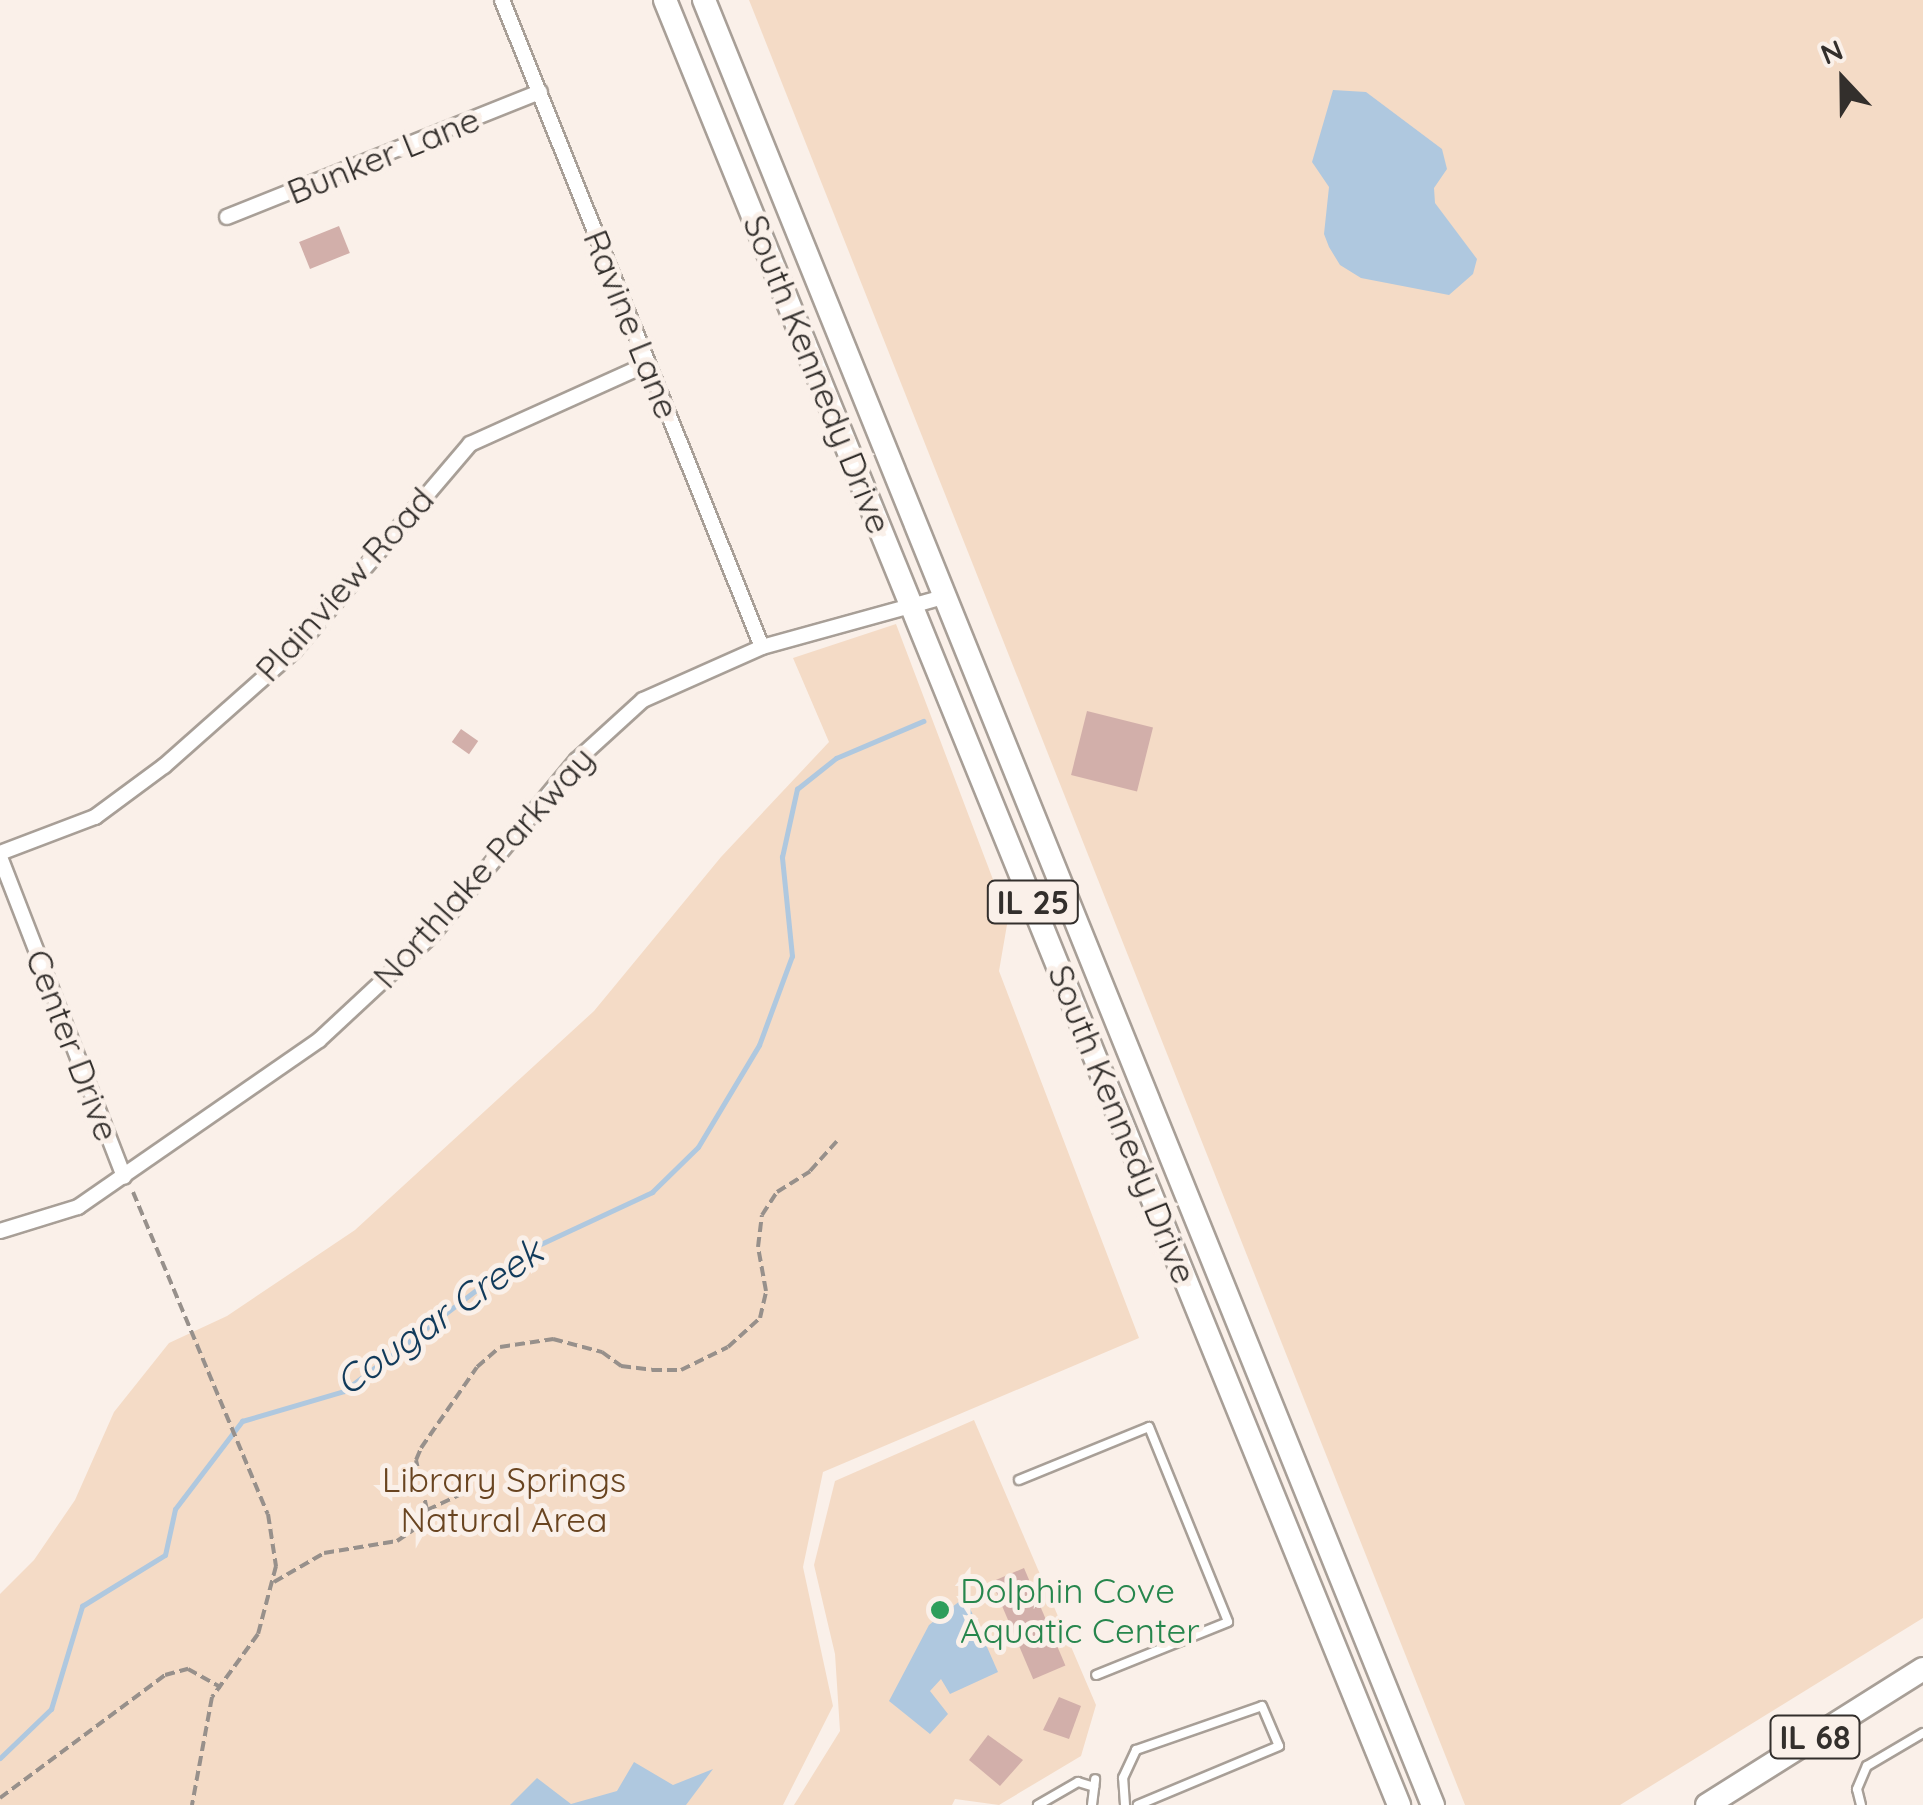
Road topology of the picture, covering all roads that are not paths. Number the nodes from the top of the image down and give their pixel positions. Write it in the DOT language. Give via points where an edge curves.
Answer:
graph roads {
  1 [pos="502,0"];
  2 [pos="665,0"];
  3 [pos="704,0"];
  4 [pos="540,92"];
  5 [pos="227,217"];
  6 [pos="647,364"];
  7 [pos="943,598"];
  8 [pos="910,607"];
  9 [pos="762,647"];
  10 [pos="0,855"];
  11 [pos="124,1176"];
  12 [pos="2,1231"];
  13 [pos="1019,1480"];
  14 [pos="1923,1669"];
  15 [pos="1096,1674"];
  16 [pos="1923,1732"];
  17 [pos="1038,1805"];
  18 [pos="1092,1805"];
  19 [pos="1125,1805"];
  20 [pos="1138,1805"];
  21 [pos="1399,1805"];
  22 [pos="1433,1805"];
  23 [pos="1707,1805"];
  24 [pos="1861,1805"];
  1 -- 4 [label="street, Ravine Lane"];
  2 -- 8 [label="main road, South Kennedy Drive / IL 25"];
  3 -- 7 [label="main road, South Kennedy Drive / IL 25"];
  4 -- 5 [label="street, Bunker Lane"];
  4 -- 6 [label="street, Ravine Lane"];
  6 -- 9 [label="street, Ravine Lane"];
  6 -- 10 [label="street, Plainview Road" via="470,444 294,651 164,766 96,817"];
  7 -- 8 [label="street, Northlake Parkway"];
  7 -- 22 [label="main road, South Kennedy Drive / IL 25"];
  8 -- 9 [label="street, Northlake Parkway"];
  8 -- 21 [label="main road, South Kennedy Drive / IL 25"];
  9 -- 11 [label="street, Northlake Parkway" via="668,685 608,730 432,935 318,1040"];
  10 -- 11 [label="street, Center Drive"];
  11 -- 12 [label="street, Northlake Parkway" via="62,1215"];
  13 -- 15 [label="lane" via="1149,1427 1228,1622"];
  14 -- 23 [label="main road, IL 68"];
  16 -- 24 [label="lane" via="1867,1766 1857,1789"];
  17 -- 18 [label="lane" via="1078,1782 1095,1783"];
  19 -- 20 [label="lane" via="1123,1778 1136,1750 1262,1706 1280,1746"];
}
